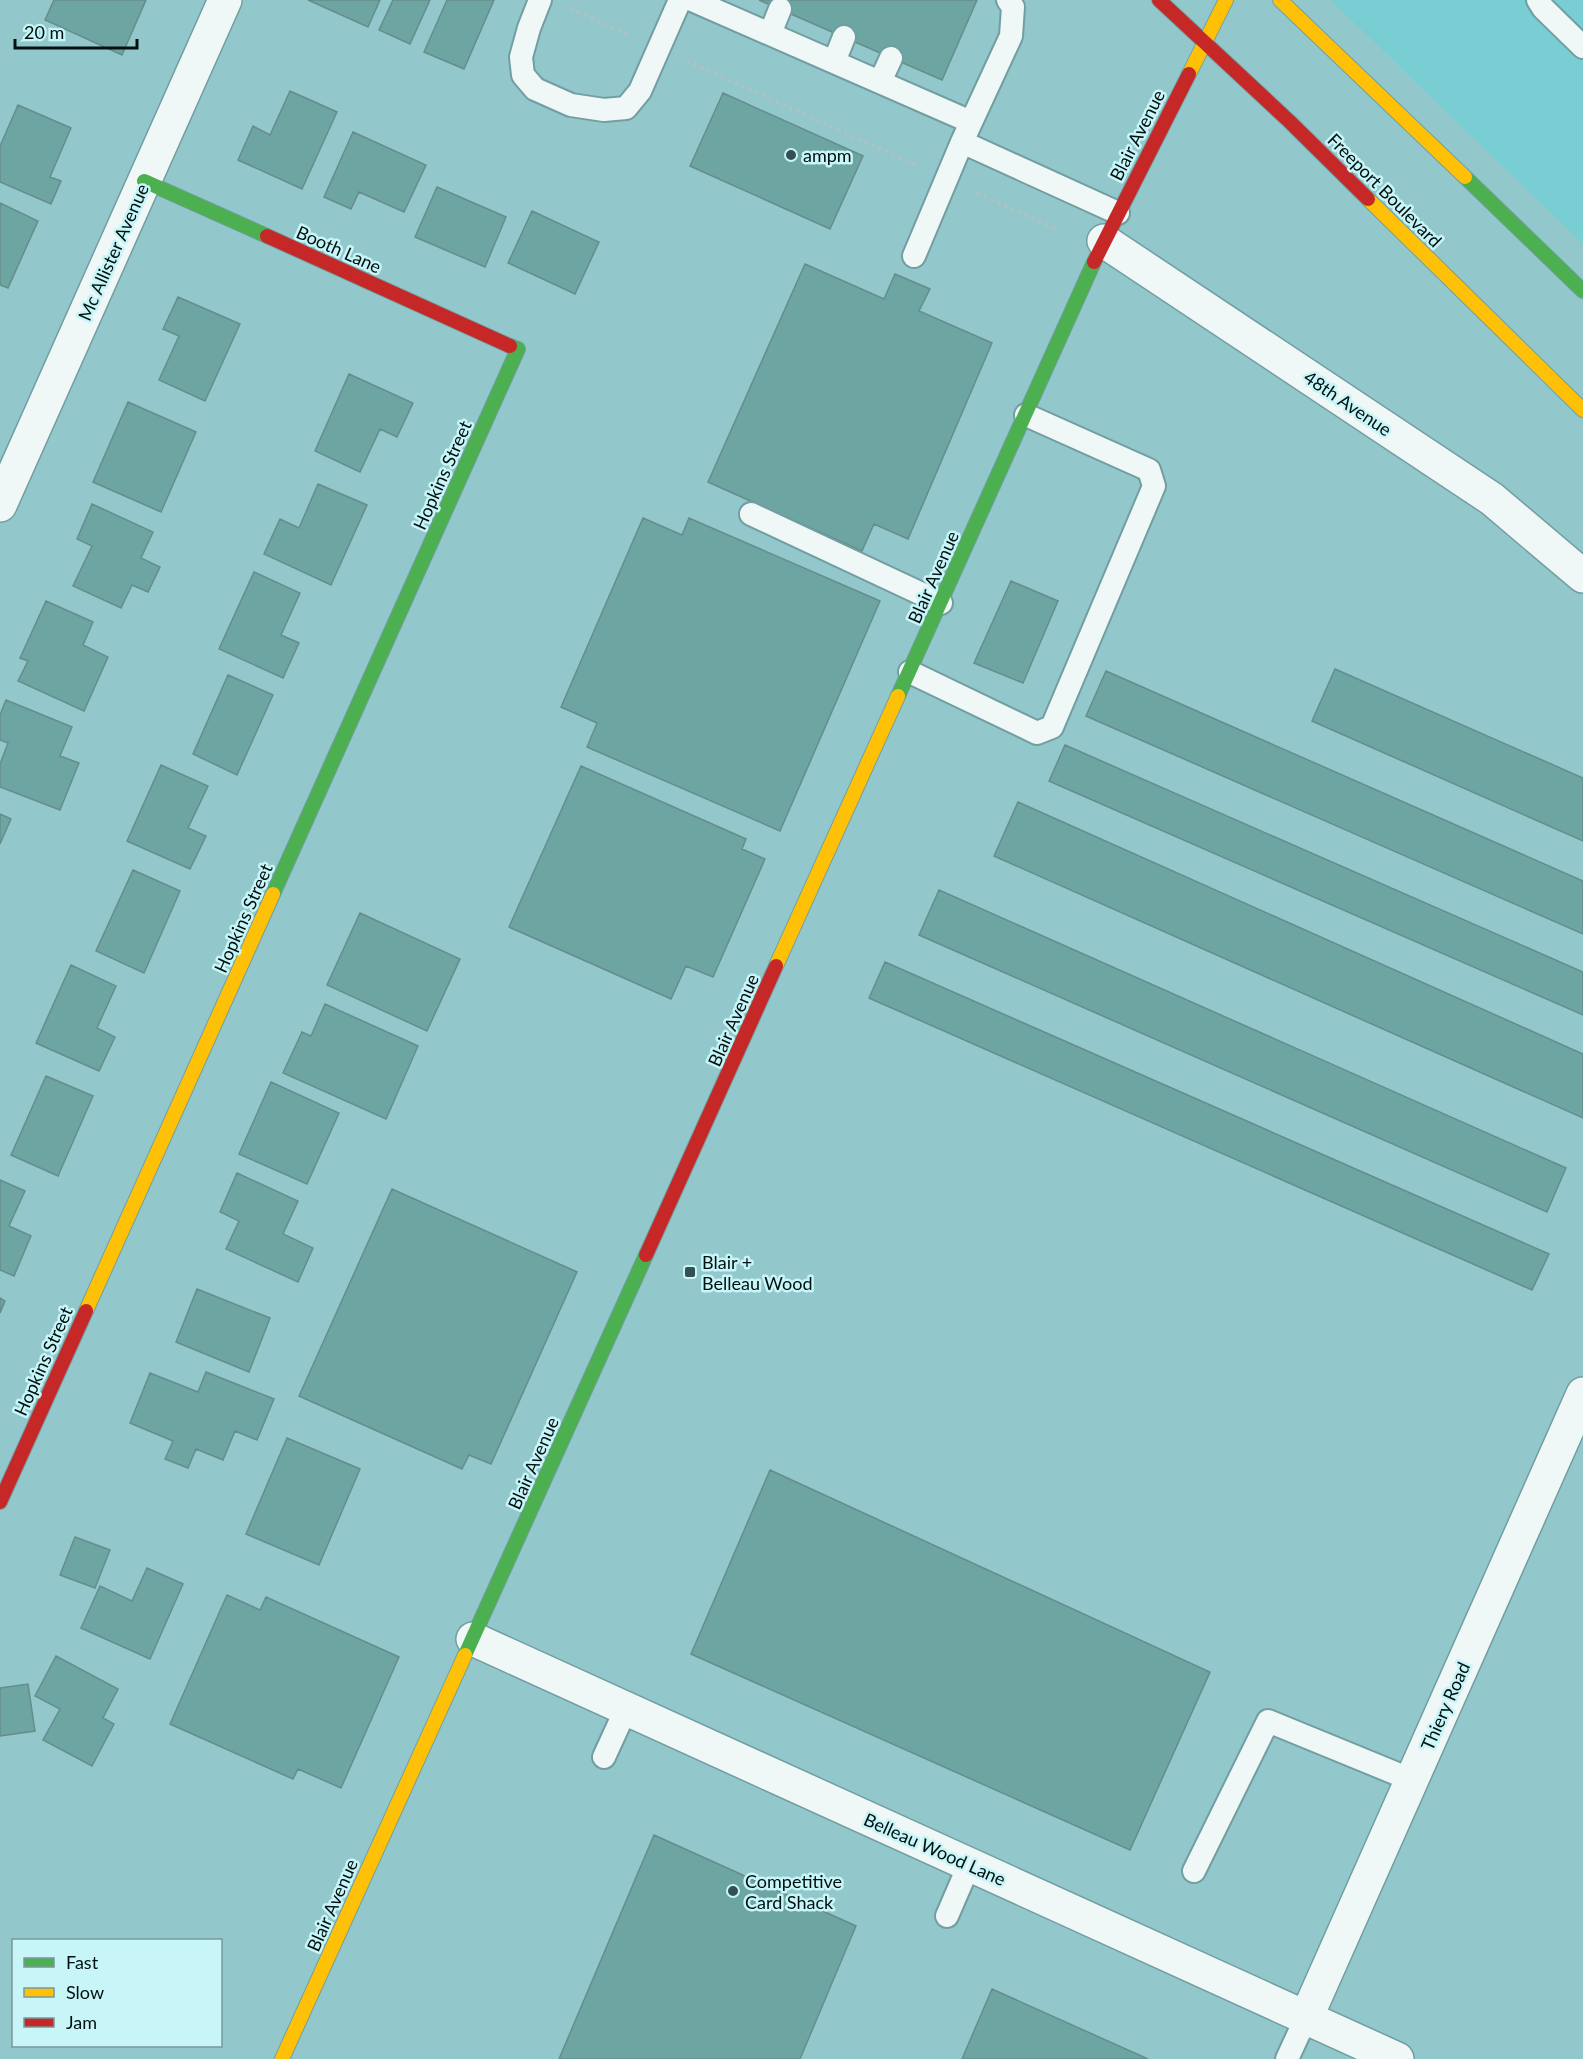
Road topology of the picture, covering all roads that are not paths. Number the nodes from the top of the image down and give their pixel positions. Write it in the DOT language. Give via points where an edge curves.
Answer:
graph roads {
  1 [pos="225,0"];
  2 [pos="540,0"];
  3 [pos="680,0"];
  4 [pos="692,0"];
  5 [pos="1008,0"];
  6 [pos="1159,0"];
  7 [pos="1226,0"];
  8 [pos="1280,0"];
  9 [pos="1538,0"];
  10 [pos="780,9"];
  11 [pos="770,34"];
  12 [pos="844,37"];
  13 [pos="1205,42"];
  14 [pos="1583,47"];
  15 [pos="891,58"];
  16 [pos="834,62"];
  17 [pos="880,82"];
  18 [pos="967,132"];
  19 [pos="144,181"];
  20 [pos="1111,227"];
  21 [pos="914,256"];
  22 [pos="1583,291"];
  23 [pos="518,349"];
  24 [pos="1583,410"];
  25 [pos="1026,415"];
  26 [pos="0,505"];
  27 [pos="751,514"];
  28 [pos="1583,576"];
  29 [pos="941,603"];
  30 [pos="910,672"];
  31 [pos="1583,1394"];
  32 [pos="0,1502"];
  33 [pos="473,1639"];
  34 [pos="626,1709"];
  35 [pos="604,1757"];
  36 [pos="1412,1780"];
  37 [pos="969,1865"];
  38 [pos="1194,1871"];
  39 [pos="947,1916"];
  40 [pos="1306,2018"];
  41 [pos="282,2059"];
  42 [pos="1287,2059"];
  43 [pos="1397,2059"];
  1 -- 19 [label="street, Mc Allister Avenue"];
  2 -- 3 [label="lane" via="521,57 523,75 536,89 571,105 604,110 626,108 640,91"];
  4 -- 11 [label="lane"];
  5 -- 18 [label="lane" via="1013,7 1011,36"];
  6 -- 13 [label="street, Freeport Boulevard"];
  7 -- 13 [label="street, Blair Avenue"];
  8 -- 22 [label="street"];
  9 -- 14 [label="lane"];
  10 -- 11 [label="lane"];
  11 -- 16 [label="lane"];
  12 -- 16 [label="lane"];
  13 -- 20 [label="street, Blair Avenue"];
  13 -- 24 [label="street, Freeport Boulevard"];
  15 -- 17 [label="lane"];
  16 -- 17 [label="lane"];
  17 -- 18 [label="lane"];
  18 -- 20 [label="lane"];
  18 -- 21 [label="lane"];
  19 -- 23 [label="street, Booth Lane"];
  19 -- 26 [label="street, Mc Allister Avenue"];
  20 -- 25 [label="street, Blair Avenue"];
  20 -- 28 [label="street, 48th Avenue" via="1492,499"];
  23 -- 32 [label="street, Hopkins Street"];
  25 -- 29 [label="street, Blair Avenue"];
  25 -- 30 [label="lane" via="1149,471 1154,486 1052,727 1037,734"];
  27 -- 29 [label="lane"];
  29 -- 30 [label="street, Blair Avenue"];
  30 -- 33 [label="street, Blair Avenue"];
  31 -- 36 [label="street, Thiery Road"];
  33 -- 34 [label="street, Belleau Wood Lane"];
  33 -- 41 [label="street, Blair Avenue"];
  34 -- 35 [label="lane"];
  34 -- 37 [label="street, Belleau Wood Lane"];
  36 -- 38 [label="lane" via="1268,1721"];
  36 -- 40 [label="street, Thiery Road"];
  37 -- 39 [label="lane"];
  37 -- 40 [label="street, Belleau Wood Lane"];
  40 -- 42 [label="lane"];
  40 -- 43 [label="street, Belleau Wood Lane"];
}
